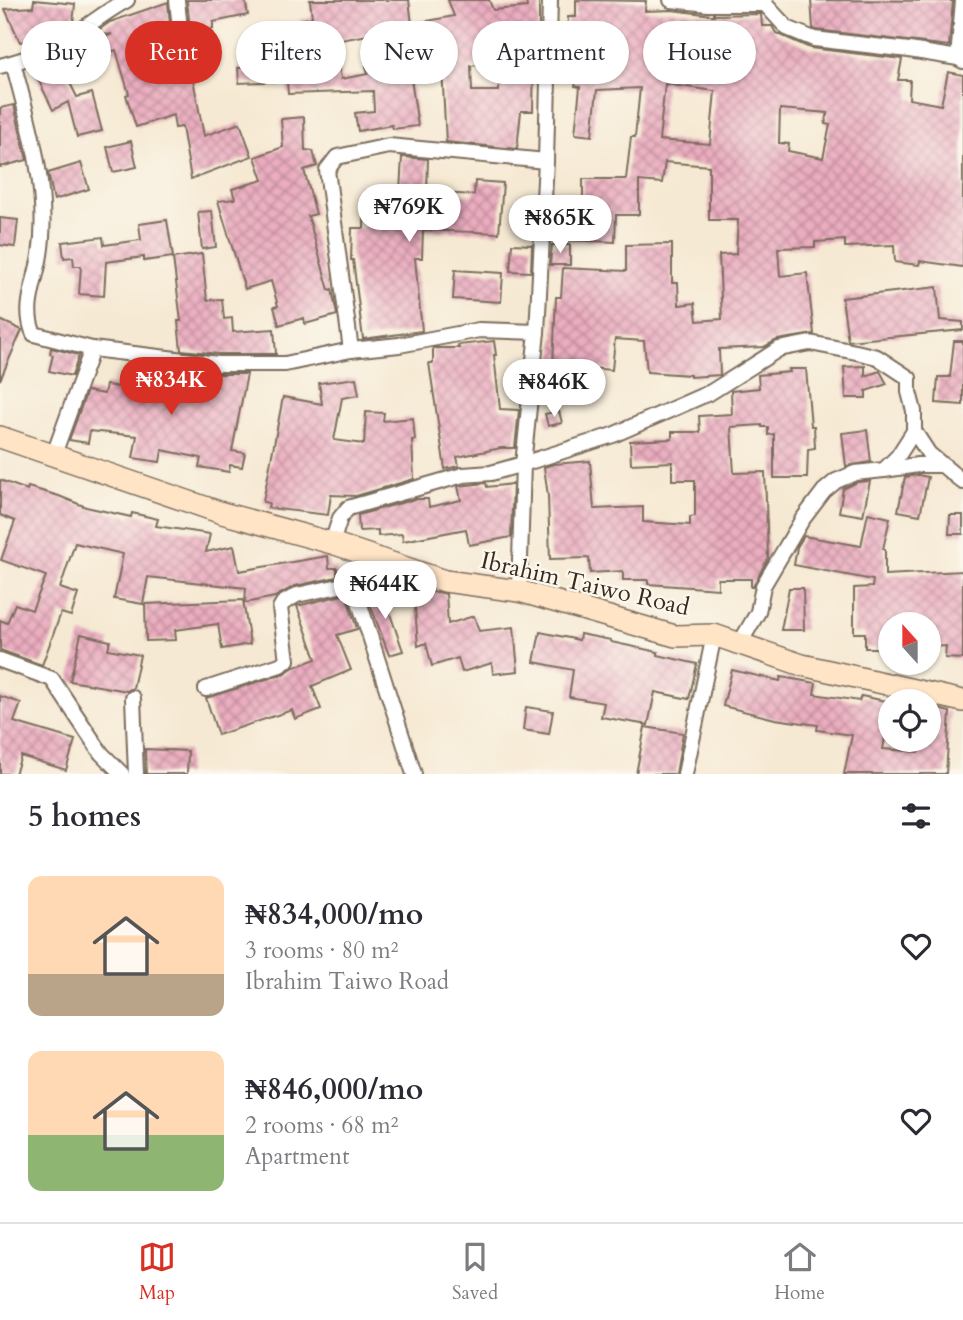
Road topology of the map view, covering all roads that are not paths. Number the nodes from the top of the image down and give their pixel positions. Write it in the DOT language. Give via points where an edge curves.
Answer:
graph roads {
  1 [pos="127,0"];
  2 [pos="177,0"];
  3 [pos="550,0"];
  4 [pos="671,0"];
  5 [pos="963,0"];
  6 [pos="765,2"];
  7 [pos="106,5"];
  8 [pos="179,21"];
  9 [pos="961,59"];
  10 [pos="6,64"];
  11 [pos="546,161"];
  12 [pos="537,332"];
  13 [pos="92,349"];
  14 [pos="351,351"];
  15 [pos="914,431"];
  16 [pos="0,437"];
  17 [pos="53,457"];
  18 [pos="523,464"];
  19 [pos="944,465"];
  20 [pos="884,470"];
  21 [pos="963,482"];
  22 [pos="332,543"];
  23 [pos="405,569"];
  24 [pos="354,583"];
  25 [pos="519,592"];
  26 [pos="714,635"];
  27 [pos="740,643"];
  28 [pos="0,660"];
  29 [pos="206,689"];
  30 [pos="133,698"];
  31 [pos="963,702"];
  32 [pos="122,774"];
  33 [pos="136,774"];
  34 [pos="414,774"];
  35 [pos="685,774"];
  1 -- 7 [label="street"];
  2 -- 8 [label="street"];
  3 -- 11 [label="street"];
  4 -- 6 [label="street"];
  5 -- 9 [label="street"];
  6 -- 9 [label="street" via="787,28 814,39"];
  7 -- 10 [label="street" via="61,43"];
  10 -- 13 [label="street" via="35,144 41,201 41,253 29,323 34,334"];
  11 -- 12 [label="street"];
  11 -- 14 [label="street" via="389,146 337,157 327,170"];
  12 -- 14 [label="street" via="479,330"];
  12 -- 18 [label="street"];
  13 -- 14 [label="street" via="218,364 285,364"];
  13 -- 17 [label="street"];
  15 -- 18 [label="street" via="909,378 877,358 810,343 779,349 711,392 650,420"];
  15 -- 19 [label="street" via="929,454"];
  15 -- 20 [label="street"];
  16 -- 17 [label="main road, Ibrahim Taiwo Road"];
  17 -- 22 [label="main road, Ibrahim Taiwo Road" via="222,513"];
  18 -- 22 [label="street" via="463,475 348,508"];
  18 -- 25 [label="street"];
  19 -- 20 [label="street"];
  19 -- 21 [label="street"];
  20 -- 27 [label="street" via="855,473 824,491 763,586 758,612"];
  22 -- 23 [label="main road, Ibrahim Taiwo Road"];
  23 -- 24 [label="street"];
  23 -- 25 [label="main road, Ibrahim Taiwo Road" via="445,581"];
  24 -- 29 [label="street" via="297,595 283,603 287,660"];
  24 -- 34 [label="street"];
  25 -- 26 [label="main road, Ibrahim Taiwo Road" via="675,636"];
  26 -- 27 [label="main road, Ibrahim Taiwo Road"];
  26 -- 35 [label="street"];
  27 -- 31 [label="main road, Ibrahim Taiwo Road" via="802,665"];
  28 -- 32 [label="street" via="52,679 101,753"];
  30 -- 33 [label="street"];
}
